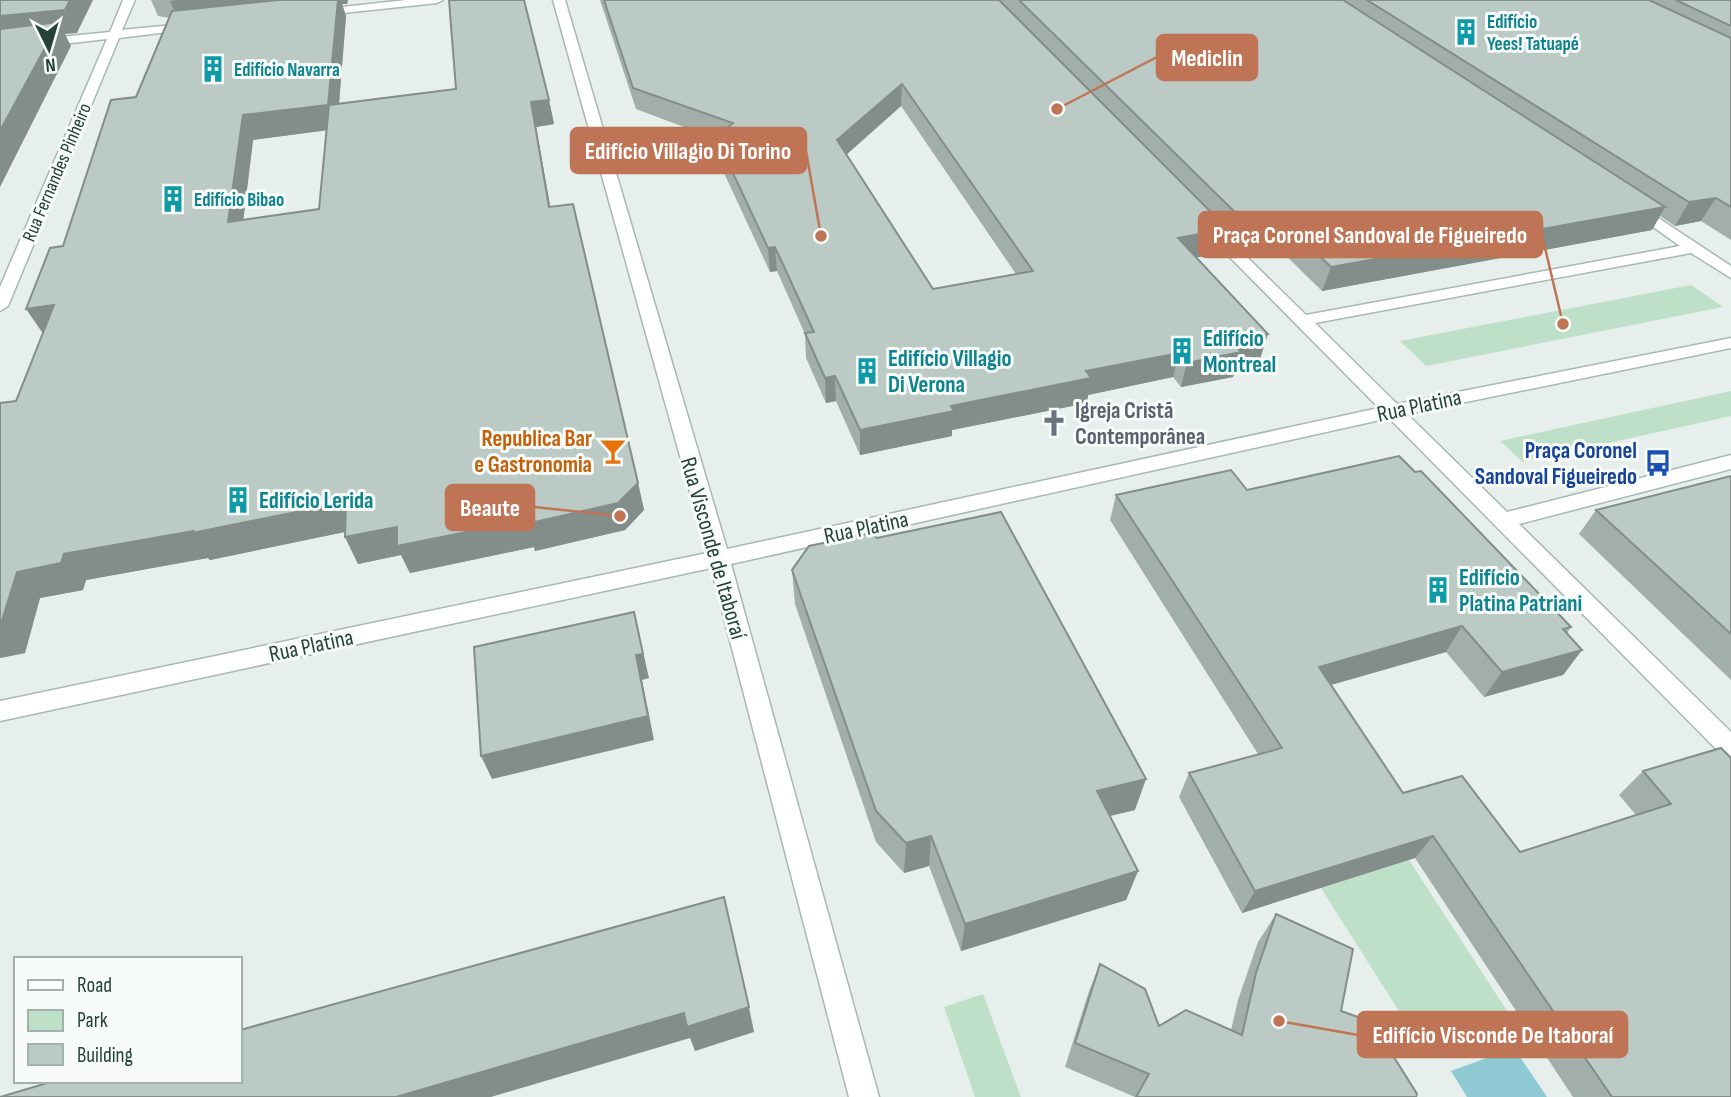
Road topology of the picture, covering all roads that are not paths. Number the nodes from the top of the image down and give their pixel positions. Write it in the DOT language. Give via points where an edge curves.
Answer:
graph roads {
  1 [pos="129,0"];
  2 [pos="438,0"];
  3 [pos="559,0"];
  4 [pos="307,14"];
  5 [pos="206,25"];
  6 [pos="115,35"];
  7 [pos="0,47"];
  8 [pos="1614,196"];
  9 [pos="1195,214"];
  10 [pos="1694,248"];
  11 [pos="1731,272"];
  12 [pos="0,306"];
  13 [pos="1299,321"];
  14 [pos="1731,343"];
  15 [pos="1391,412"];
  16 [pos="1731,462"];
  17 [pos="1502,521"];
  18 [pos="719,558"];
  19 [pos="0,711"];
  20 [pos="1731,748"];
  21 [pos="864,1097"];
  1 -- 6 [label="street, Rua Fernandes Pinheiro"];
  2 -- 4 [label="street"];
  3 -- 18 [label="street, Rua Visconde de Itaboraí"];
  5 -- 6 [label="street"];
  6 -- 7 [label="street"];
  6 -- 12 [label="street, Rua Fernandes Pinheiro"];
  8 -- 10 [label="street"];
  9 -- 13 [label="street"];
  10 -- 11 [label="street"];
  10 -- 13 [label="street"];
  13 -- 15 [label="street"];
  14 -- 15 [label="street, Rua Platina"];
  15 -- 17 [label="street"];
  15 -- 18 [label="street, Rua Platina"];
  16 -- 17 [label="street"];
  17 -- 20 [label="street"];
  18 -- 19 [label="street, Rua Platina"];
  18 -- 21 [label="street, Rua Visconde de Itaboraí"];
}
